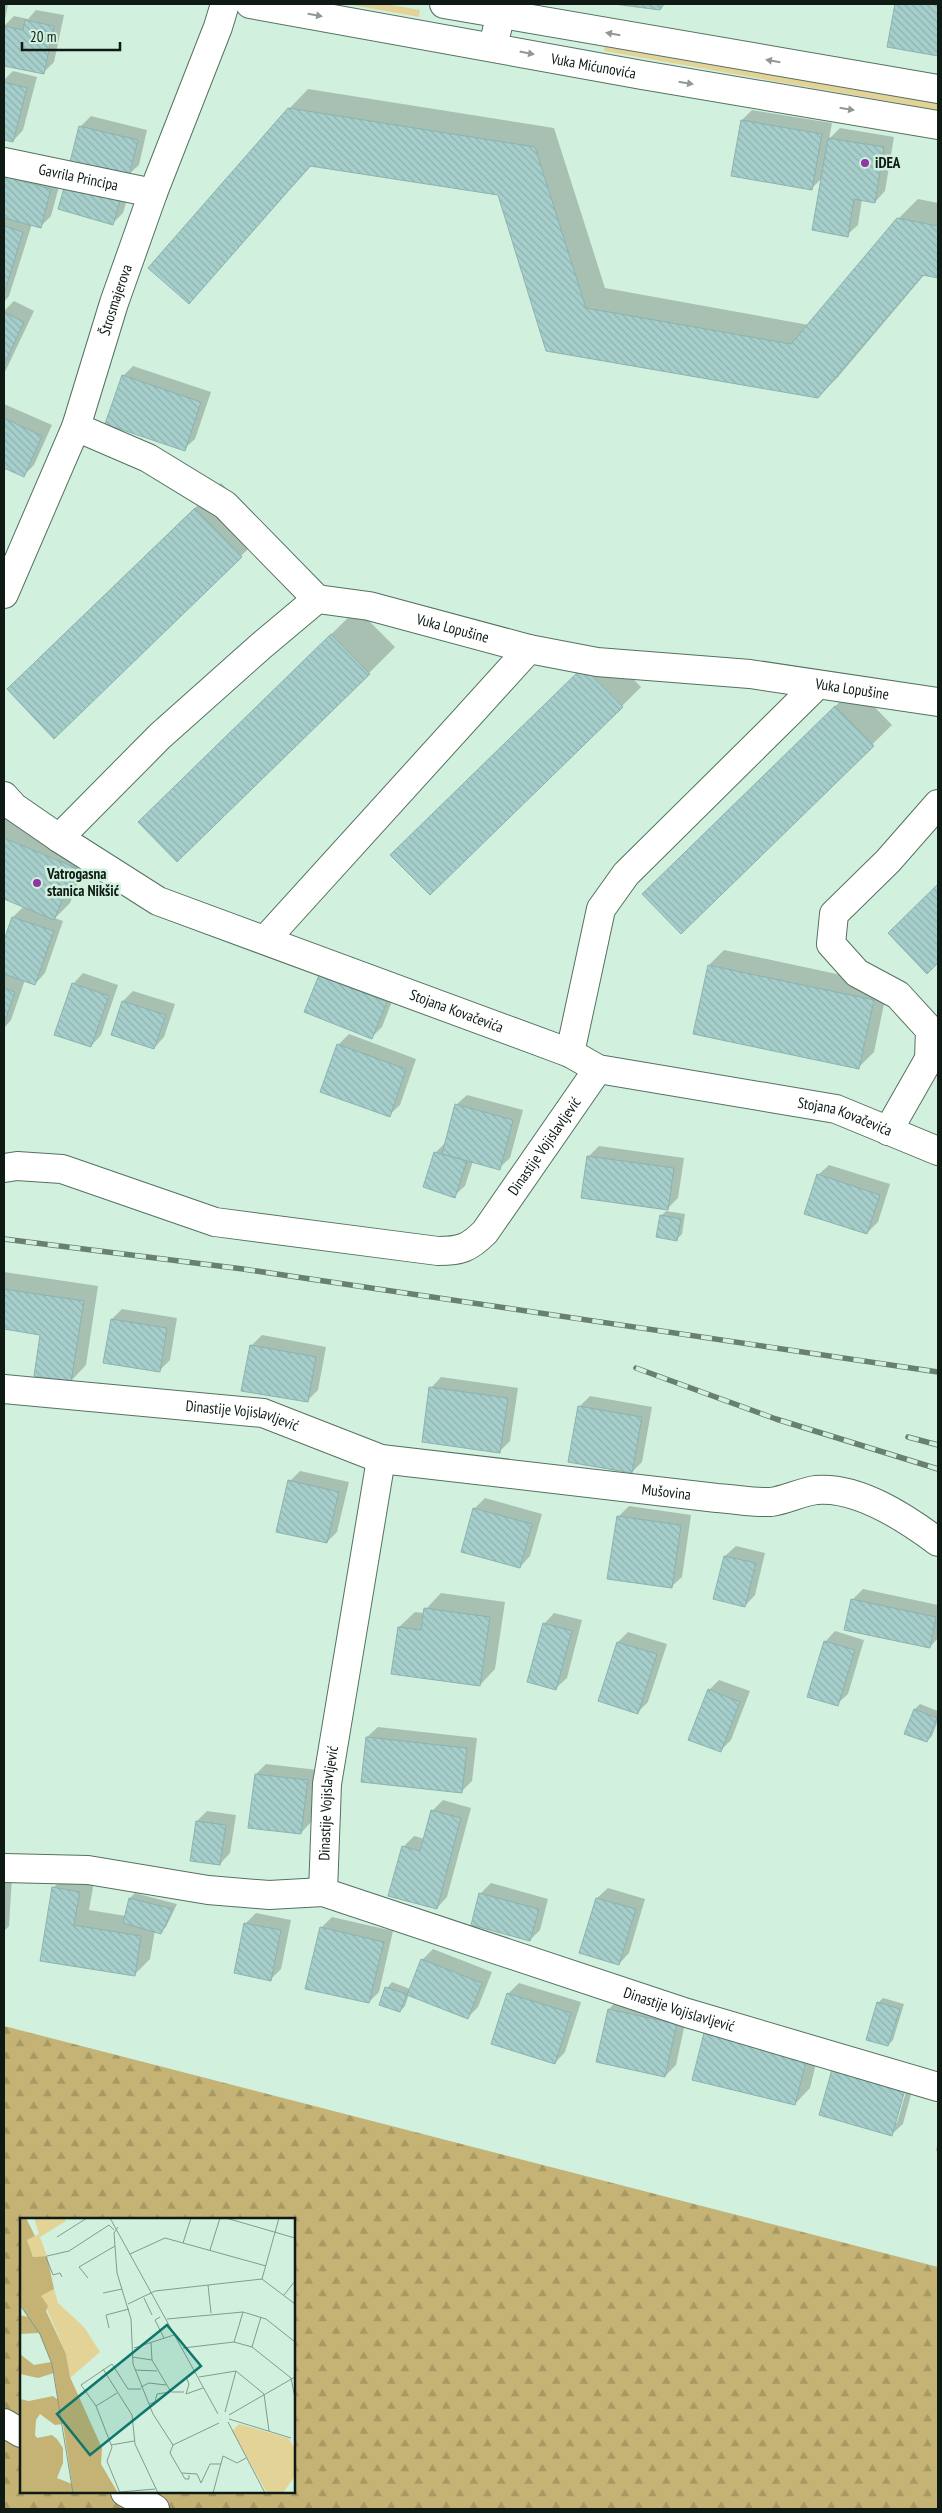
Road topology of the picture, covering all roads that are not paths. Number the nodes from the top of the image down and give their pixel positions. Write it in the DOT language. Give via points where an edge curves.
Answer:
graph roads {
  1 [pos="225,4"];
  2 [pos="250,4"];
  3 [pos="444,4"];
  4 [pos="501,9"];
  5 [pos="493,47"];
  6 [pos="938,88"];
  7 [pos="938,125"];
  8 [pos="4,162"];
  9 [pos="153,193"];
  10 [pos="76,427"];
  11 [pos="4,594"];
  12 [pos="317,599"];
  13 [pos="529,649"];
  14 [pos="817,685"];
  15 [pos="938,702"];
  16 [pos="4,796"];
  17 [pos="938,804"];
  18 [pos="59,838"];
  19 [pos="265,940"];
  20 [pos="570,1053"];
  21 [pos="598,1069"];
  22 [pos="888,1131"];
  23 [pos="938,1151"];
  24 [pos="4,1168"];
  25 [pos="4,1389"];
  26 [pos="380,1459"];
  27 [pos="938,1542"];
  28 [pos="4,1868"];
  29 [pos="323,1892"];
  30 [pos="938,2087"];
  31 [pos="4,2423"];
  32 [pos="20,2432"];
  33 [pos="127,2493"];
  34 [pos="155,2509"];
  1 -- 9 [label="street, Štrosmajerova"];
  2 -- 5 [label="street, Vuka Mićunovića, one-way"];
  3 -- 4 [label="street"];
  4 -- 5 [label="street"];
  6 -- 4 [label="street, one-way"];
  5 -- 7 [label="street, Vuka Mićunovića, one-way"];
  8 -- 9 [label="street, Gavrila Principa"];
  9 -- 10 [label="street, Štrosmajerova" via="114,303"];
  10 -- 11 [label="street, Štrosmajerova"];
  10 -- 12 [label="street" via="148,458 225,505"];
  12 -- 13 [label="street, Vuka Lopušine" via="369,606"];
  12 -- 18 [label="street" via="160,736"];
  13 -- 14 [label="street, Vuka Lopušine" via="597,662 750,674"];
  13 -- 19 [label="street"];
  14 -- 15 [label="street, Vuka Lopušine"];
  14 -- 20 [label="street" via="626,874 601,909"];
  16 -- 18 [label="street, Stojana Kovačevića" via="14,807"];
  17 -- 22 [label="street" via="888,861 834,914 831,944 856,973 898,995 930,1030 929,1059"];
  18 -- 19 [label="street, Stojana Kovačevića" via="158,901"];
  19 -- 20 [label="street, Stojana Kovačevića"];
  20 -- 21 [label="street, Stojana Kovačevića"];
  21 -- 22 [label="street, Stojana Kovačevića" via="836,1109"];
  21 -- 24 [label="street, Dinastije Vojislavljević" via="485,1232 471,1246 453,1251 215,1222 62,1169"];
  22 -- 23 [label="street, Stojana Kovačevića"];
  25 -- 26 [label="street, Dinastije Vojislavljević" via="263,1414"];
  26 -- 27 [label="street, Mušovina" via="717,1498 772,1502 818,1490 842,1493 879,1504"];
  26 -- 29 [label="street, Dinastije Vojislavljević" via="327,1784"];
  28 -- 29 [label="street" via="88,1870 208,1890 269,1895"];
  29 -- 30 [label="street, Dinastije Vojislavljević" via="687,2013"];
  31 -- 32 [label="street"];
  33 -- 34 [label="street"];
}
